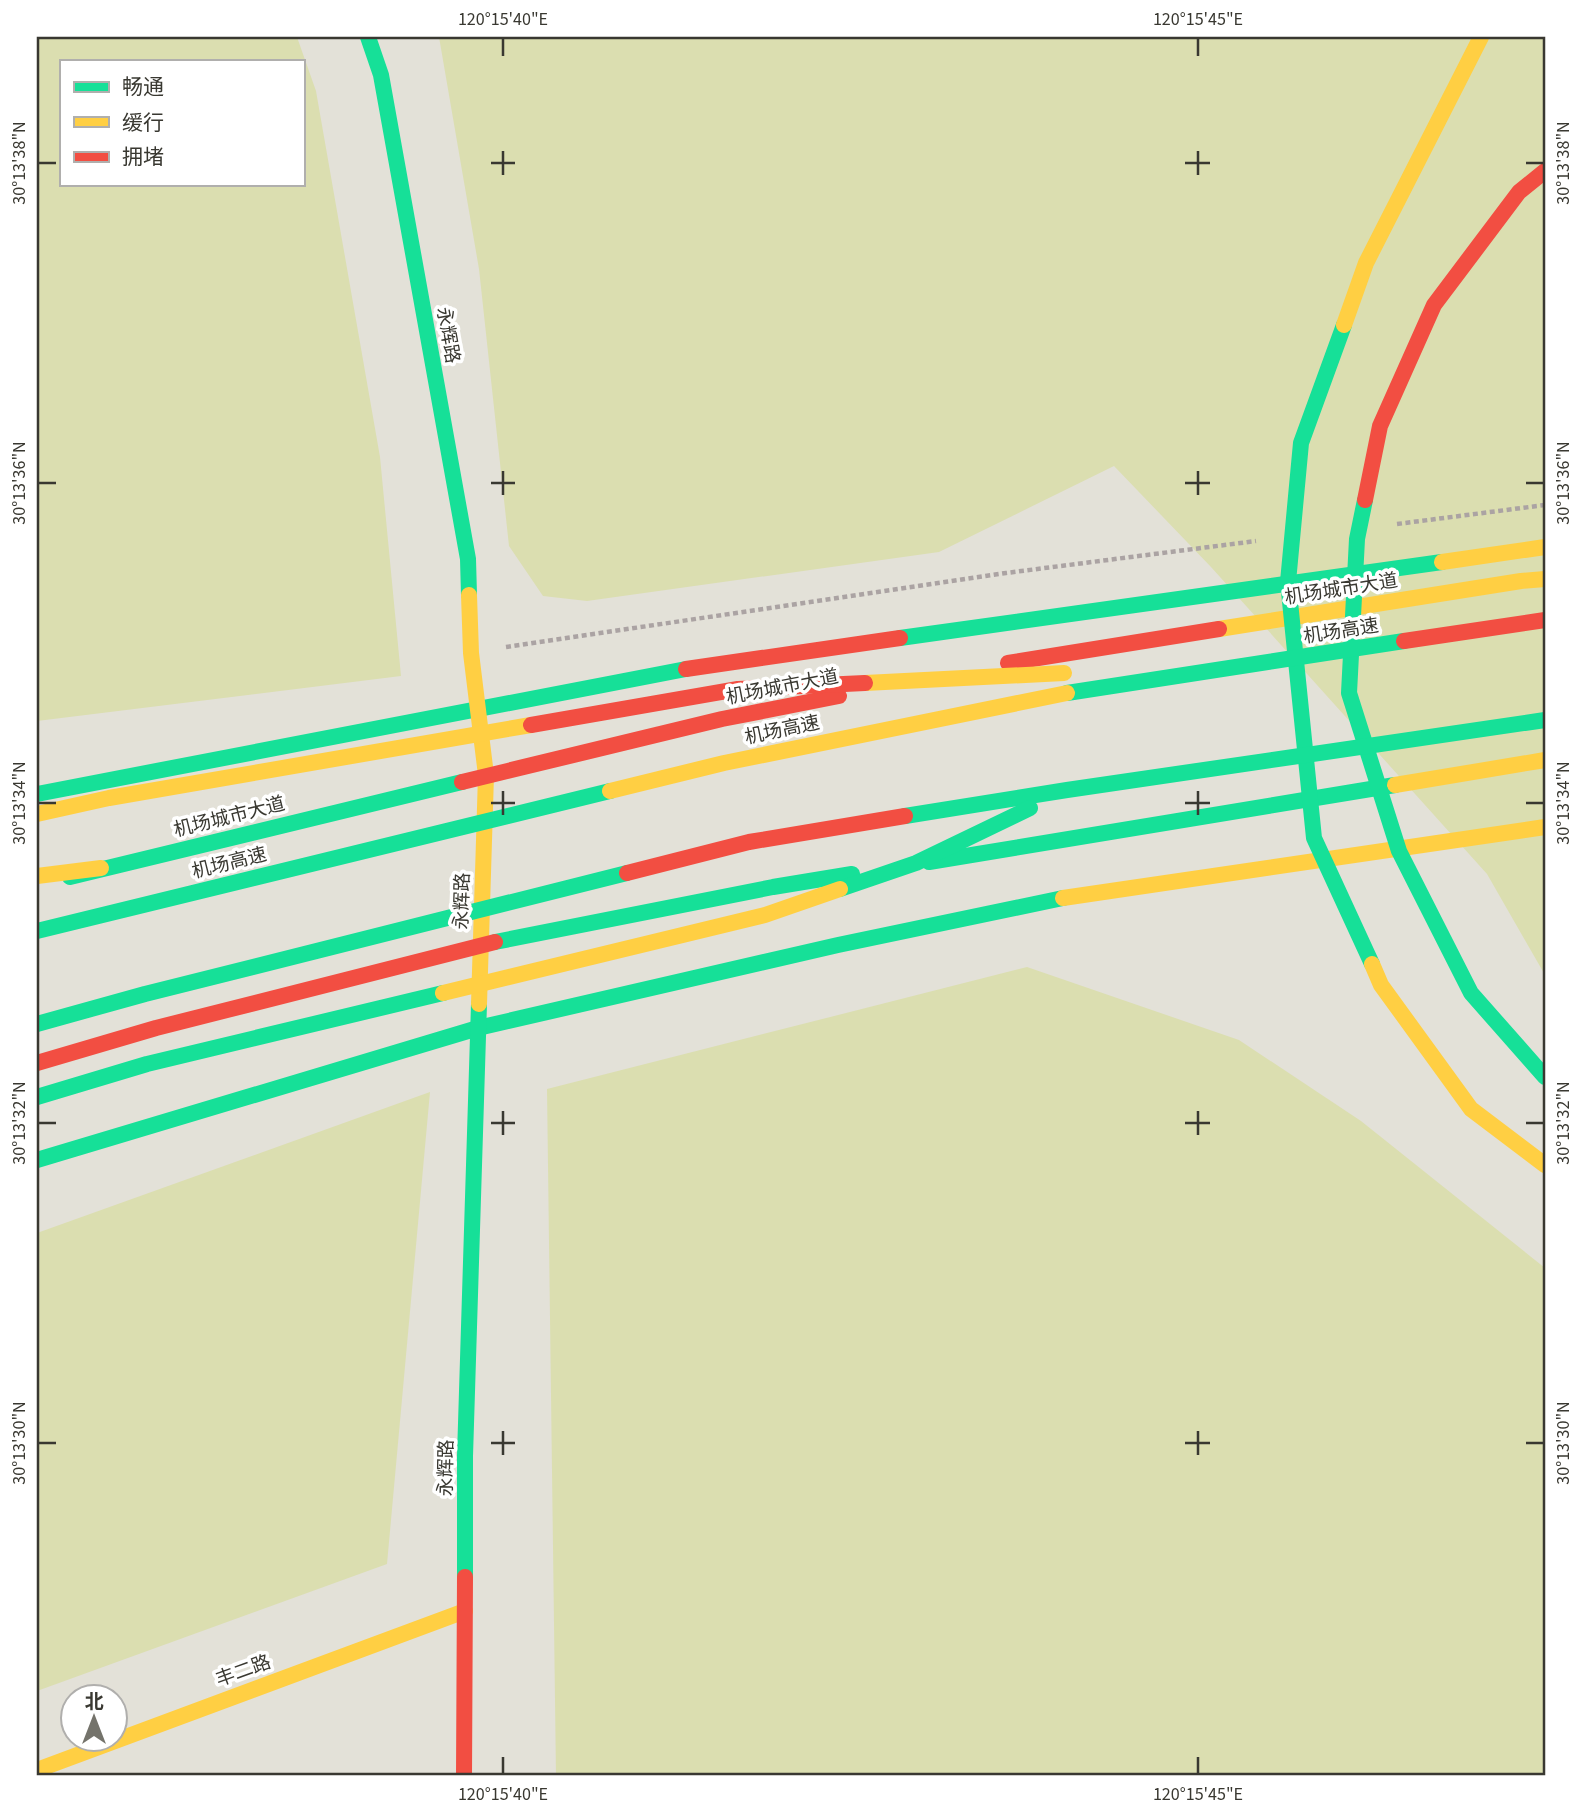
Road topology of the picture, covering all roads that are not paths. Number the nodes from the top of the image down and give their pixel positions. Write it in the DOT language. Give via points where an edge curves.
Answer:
graph roads {
  1 [pos="368,37"];
  2 [pos="1481,37"];
  3 [pos="1545,171"];
  4 [pos="1545,547"];
  5 [pos="1545,579"];
  6 [pos="1545,620"];
  7 [pos="1255,664"];
  8 [pos="1101,672"];
  9 [pos="1073,673"];
  10 [pos="478,708"];
  11 [pos="1545,720"];
  12 [pos="1545,760"];
  13 [pos="486,775"];
  14 [pos="1067,790"];
  15 [pos="37,794"];
  16 [pos="37,814"];
  17 [pos="1545,827"];
  18 [pos="101,868"];
  19 [pos="37,876"];
  20 [pos="37,886"];
  21 [pos="37,931"];
  22 [pos="481,945"];
  23 [pos="37,1024"];
  24 [pos="478,1028"];
  25 [pos="37,1063"];
  26 [pos="1545,1077"];
  27 [pos="37,1097"];
  28 [pos="37,1160"];
  29 [pos="1545,1165"];
  30 [pos="465,1611"];
  31 [pos="37,1770"];
  32 [pos="464,1776"];
  1 -- 10 [label="main road, 永辉路" via="381,75 468,559"];
  2 -- 29 [label="main road, bridge" via="1366,262 1305,430 1288,582 1314,838 1381,985 1471,1110"];
  3 -- 26 [label="main road, bridge" via="1519,192 1434,305 1380,426 1357,539 1349,694 1399,851 1471,993"];
  4 -- 10 [label="main road" via="698,667"];
  5 -- 13 [label="main road, 机场城市大道" via="1043,657 722,719"];
  6 -- 7 [label="main road, 机场高速, bridge"];
  7 -- 8 [label="main road, bridge"];
  7 -- 21 [label="main road, 机场高速, bridge" via="1047,696 724,763"];
  9 -- 16 [label="main road, bridge" via="738,690 122,795"];
  10 -- 13 [label="main road, 永辉路"];
  10 -- 15 [label="main road"];
  11 -- 14 [label="main road, bridge"];
  12 -- 22 [label="main road" via="773,887"];
  13 -- 18 [label="main road, 机场城市大道"];
  13 -- 22 [label="main road, 永辉路"];
  14 -- 23 [label="main road, bridge" via="750,842"];
  14 -- 27 [label="main road, bridge" via="916,863 765,915 160,1061"];
  17 -- 24 [label="main road" via="1068,897"];
  18 -- 19 [label="main road"];
  18 -- 20 [label="main road, 机场城市大道"];
  22 -- 24 [label="main road, 永辉路"];
  22 -- 25 [label="main road"];
  24 -- 28 [label="main road"];
  24 -- 30 [label="main road, 永辉路"];
  30 -- 31 [label="main road, 丰二路"];
  30 -- 32 [label="main road, 永辉路"];
}
